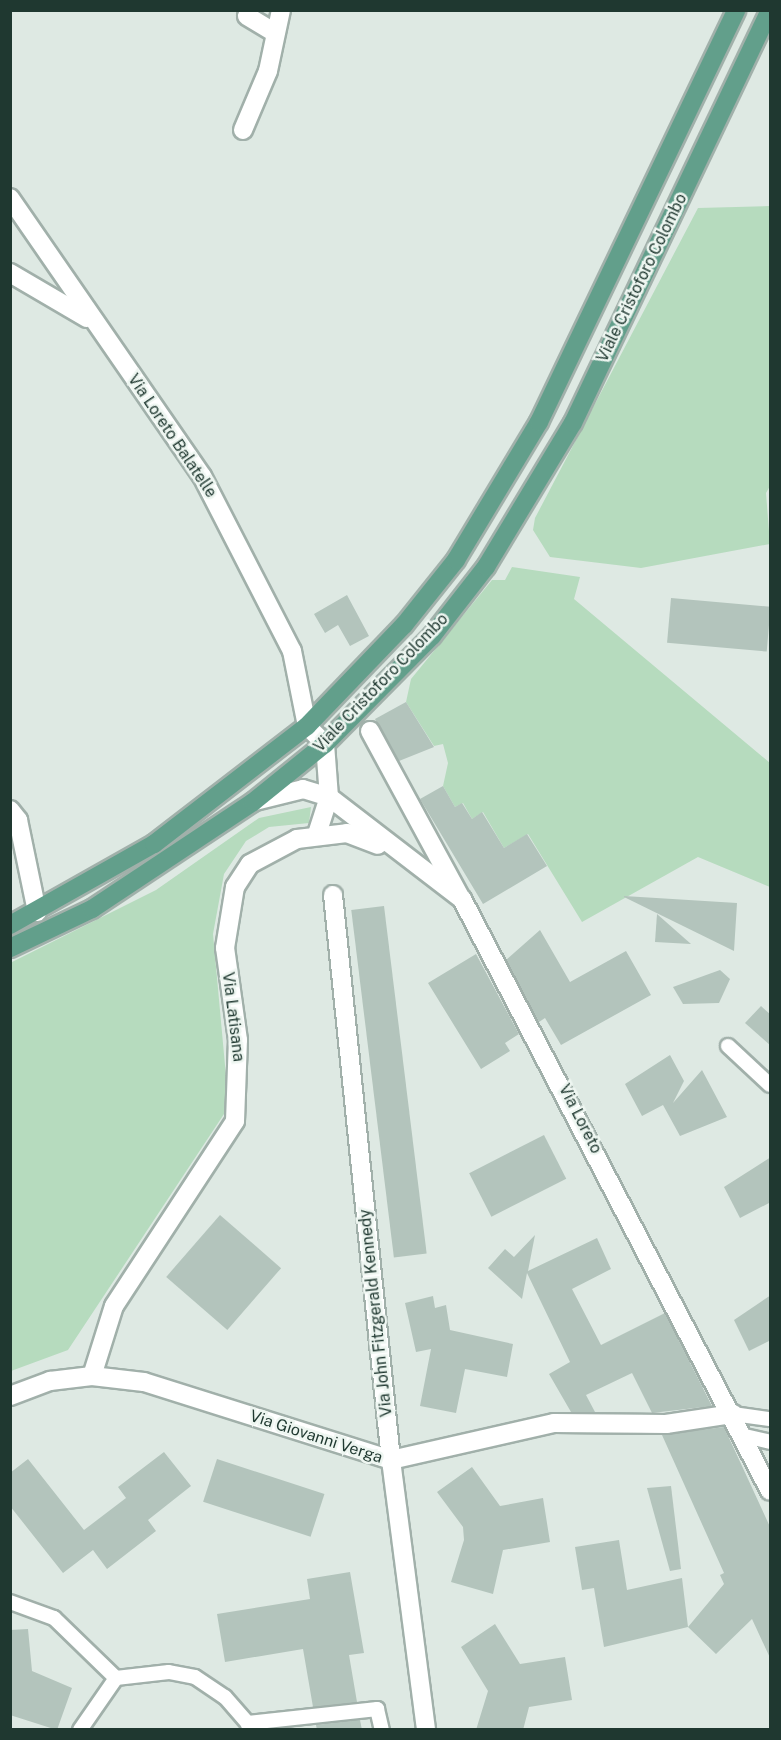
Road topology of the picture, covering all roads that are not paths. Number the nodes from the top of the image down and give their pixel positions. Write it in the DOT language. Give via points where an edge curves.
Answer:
graph roads {
  1 [pos="281,10"];
  2 [pos="736,10"];
  3 [pos="771,10"];
  4 [pos="242,12"];
  5 [pos="275,33"];
  6 [pos="243,130"];
  7 [pos="10,198"];
  8 [pos="10,273"];
  9 [pos="89,319"];
  10 [pos="307,726"];
  11 [pos="370,731"];
  12 [pos="325,744"];
  13 [pos="329,797"];
  14 [pos="253,802"];
  15 [pos="10,810"];
  16 [pos="317,835"];
  17 [pos="406,860"];
  18 [pos="333,895"];
  19 [pos="462,899"];
  20 [pos="38,912"];
  21 [pos="10,925"];
  22 [pos="10,948"];
  23 [pos="728,1046"];
  24 [pos="771,1085"];
  25 [pos="92,1376"];
  26 [pos="10,1396"];
  27 [pos="733,1414"];
  28 [pos="771,1419"];
  29 [pos="745,1436"];
  30 [pos="771,1443"];
  31 [pos="391,1460"];
  32 [pos="771,1491"];
  33 [pos="10,1602"];
  34 [pos="116,1677"];
  35 [pos="248,1726"];
  36 [pos="80,1730"];
  37 [pos="382,1730"];
  38 [pos="426,1730"];
  1 -- 5 [label="street"];
  2 -- 10 [label="main road, Viale Cristoforo Colombo" via="502,489 456,560 404,625"];
  3 -- 12 [label="main road, Viale Cristoforo Colombo" via="534,495 432,636"];
  4 -- 5 [label="street"];
  5 -- 6 [label="street" via="268,71"];
  7 -- 9 [label="street, Via Loreto Balatelle"];
  8 -- 9 [label="street"];
  9 -- 10 [label="street, Via Loreto Balatelle" via="196,467 248,561 292,651"];
  10 -- 12 [label="street"];
  10 -- 20 [label="main road, Viale Cristoforo Colombo" via="154,844"];
  11 -- 19 [label="street"];
  12 -- 13 [label="street"];
  12 -- 14 [label="main road, Viale Cristoforo Colombo"];
  13 -- 14 [label="street" via="303,789"];
  13 -- 16 [label="street"];
  13 -- 17 [label="street, Via Loreto"];
  14 -- 22 [label="main road, Viale Cristoforo Colombo" via="92,909"];
  15 -- 20 [label="street" via="18,820"];
  16 -- 17 [label="street, Via Latisana" via="347,833"];
  16 -- 25 [label="street, Via Latisana" via="269,850 235,887 225,948 238,1040 235,1121 114,1306"];
  17 -- 19 [label="street, Via Loreto"];
  18 -- 31 [label="street, Via John Fitzgerald Kennedy"];
  19 -- 27 [label="street, Via Loreto"];
  20 -- 21 [label="main road, Viale Cristoforo Colombo"];
  23 -- 24 [label="lane"];
  25 -- 26 [label="street, Via Giovanni Verga" via="50,1381"];
  25 -- 31 [label="street, Via Giovanni Verga" via="144,1382"];
  27 -- 28 [label="lane"];
  27 -- 29 [label="street, Via Loreto"];
  27 -- 31 [label="street, Via Giovanni Verga" via="666,1424 554,1423"];
  29 -- 30 [label="lane"];
  29 -- 32 [label="street, Via Loreto"];
  31 -- 38 [label="street, Via John Fitzgerald Kennedy"];
  33 -- 34 [label="lane" via="54,1618"];
  34 -- 35 [label="lane" via="169,1671 195,1677 225,1697"];
  34 -- 36 [label="lane"];
  35 -- 37 [label="lane" via="377,1709"];
}
